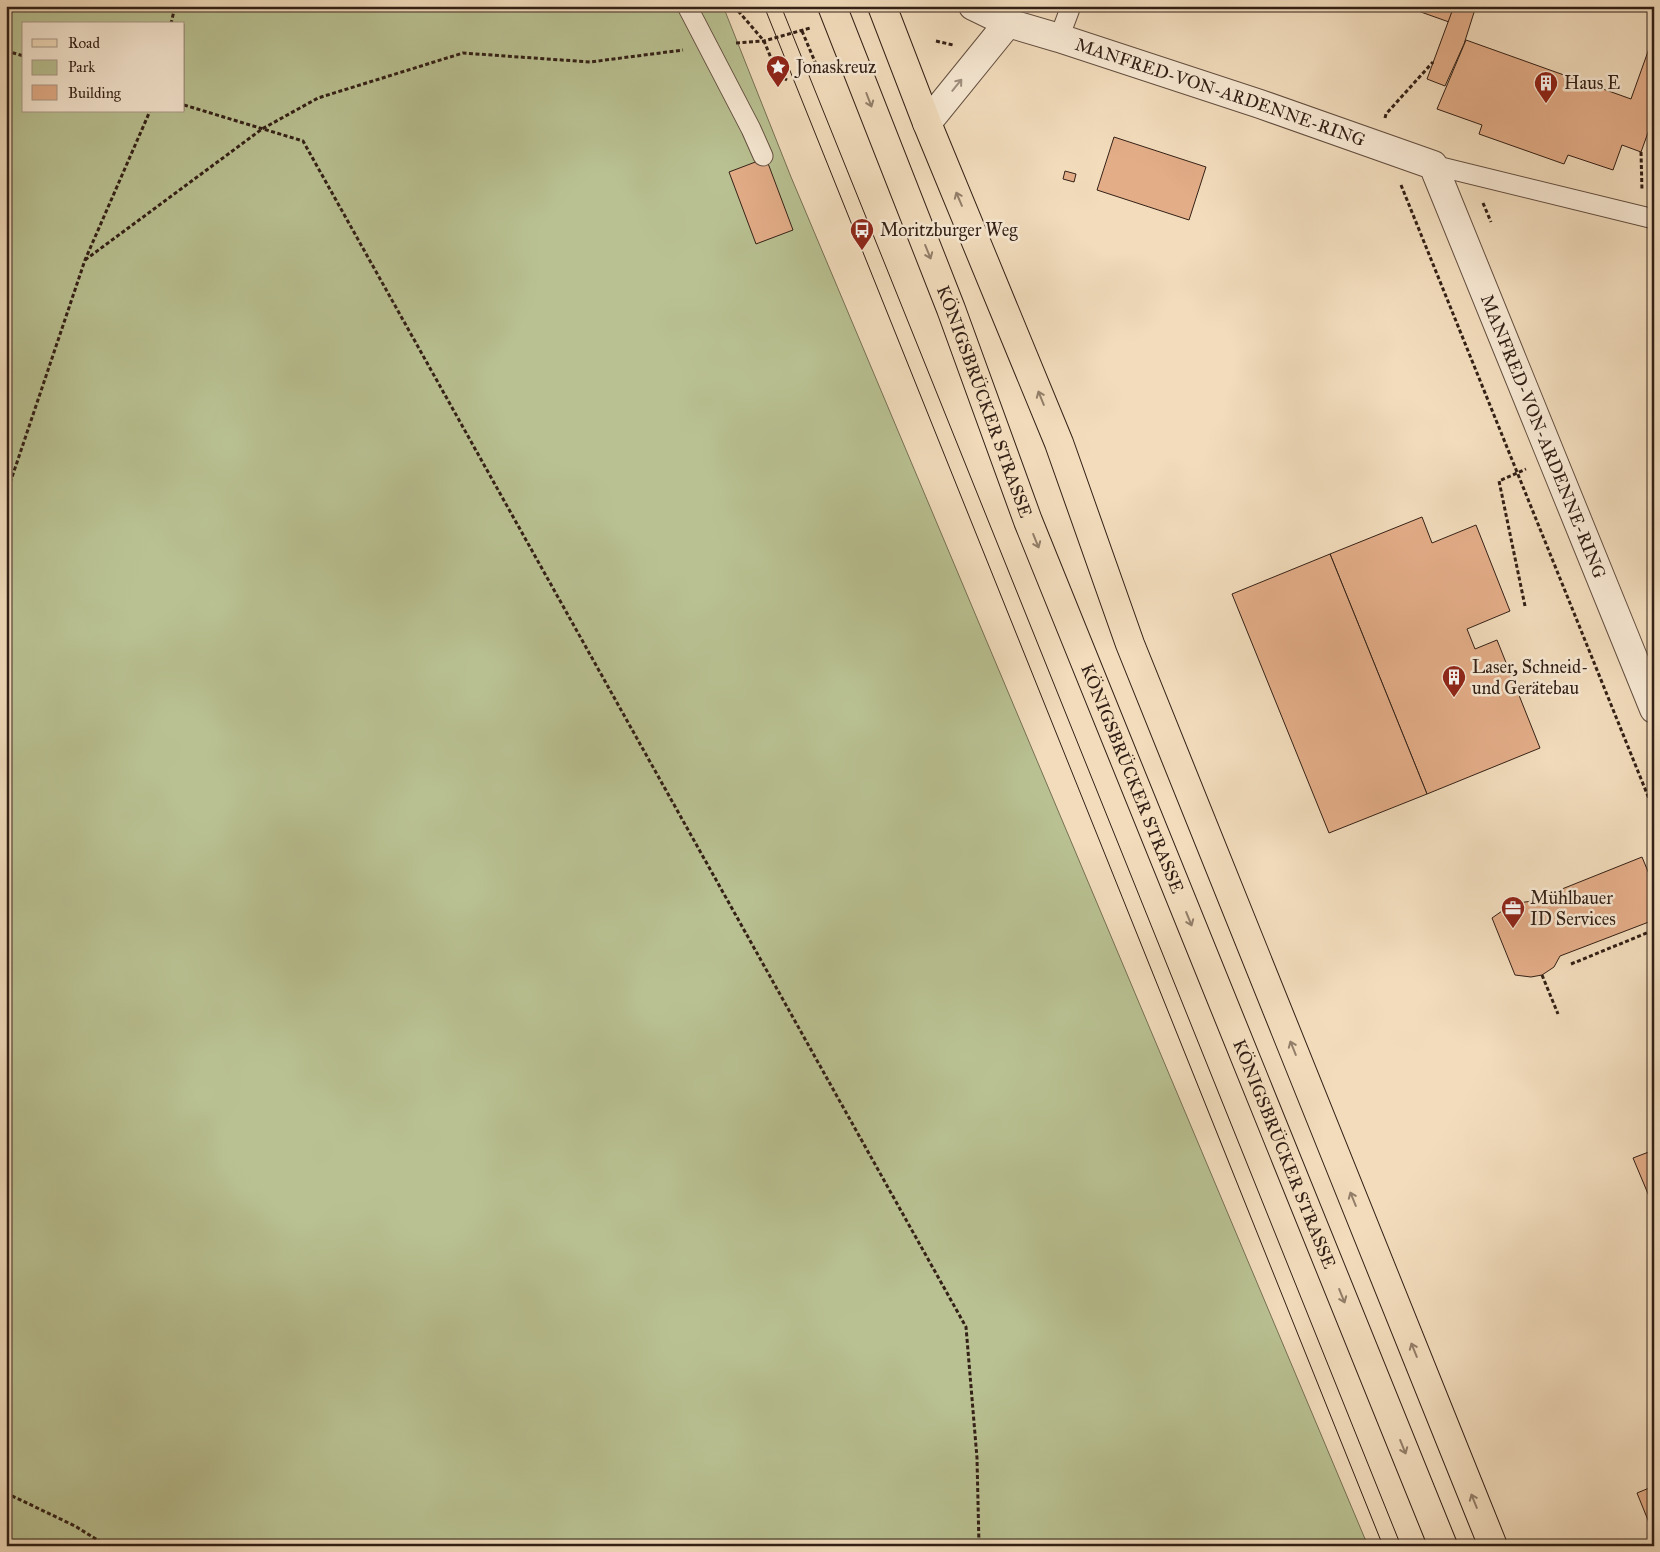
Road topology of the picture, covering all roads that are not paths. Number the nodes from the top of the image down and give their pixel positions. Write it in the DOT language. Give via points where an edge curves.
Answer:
graph roads {
  1 [pos="687,6"];
  2 [pos="832,6"];
  3 [pos="882,6"];
  4 [pos="973,6"];
  5 [pos="1072,6"];
  6 [pos="1008,23"];
  7 [pos="1059,38"];
  8 [pos="927,123"];
  9 [pos="763,156"];
  10 [pos="1433,165"];
  11 [pos="1654,219"];
  12 [pos="1654,709"];
  13 [pos="1443,1546"];
  14 [pos="1493,1546"];
  1 -- 9 [label="lane"];
  2 -- 13 [label="main road, KÖNIGSBRÜCKER STRASSE, one-way" via="951,309 1028,521"];
  3 -- 8 [label="main road"];
  4 -- 6 [label="street, MANFRED-VON-ARDENNE-RING"];
  5 -- 7 [label="lane"];
  6 -- 7 [label="street, MANFRED-VON-ARDENNE-RING"];
  8 -- 6 [label="street, one-way"];
  7 -- 10 [label="street, MANFRED-VON-ARDENNE-RING" via="1315,122"];
  14 -- 8 [label="main road, one-way" via="1130,644 1059,443"];
  10 -- 11 [label="lane, MANFRED-VON-ARDENNE-RING"];
  10 -- 12 [label="street, MANFRED-VON-ARDENNE-RING"];
}
